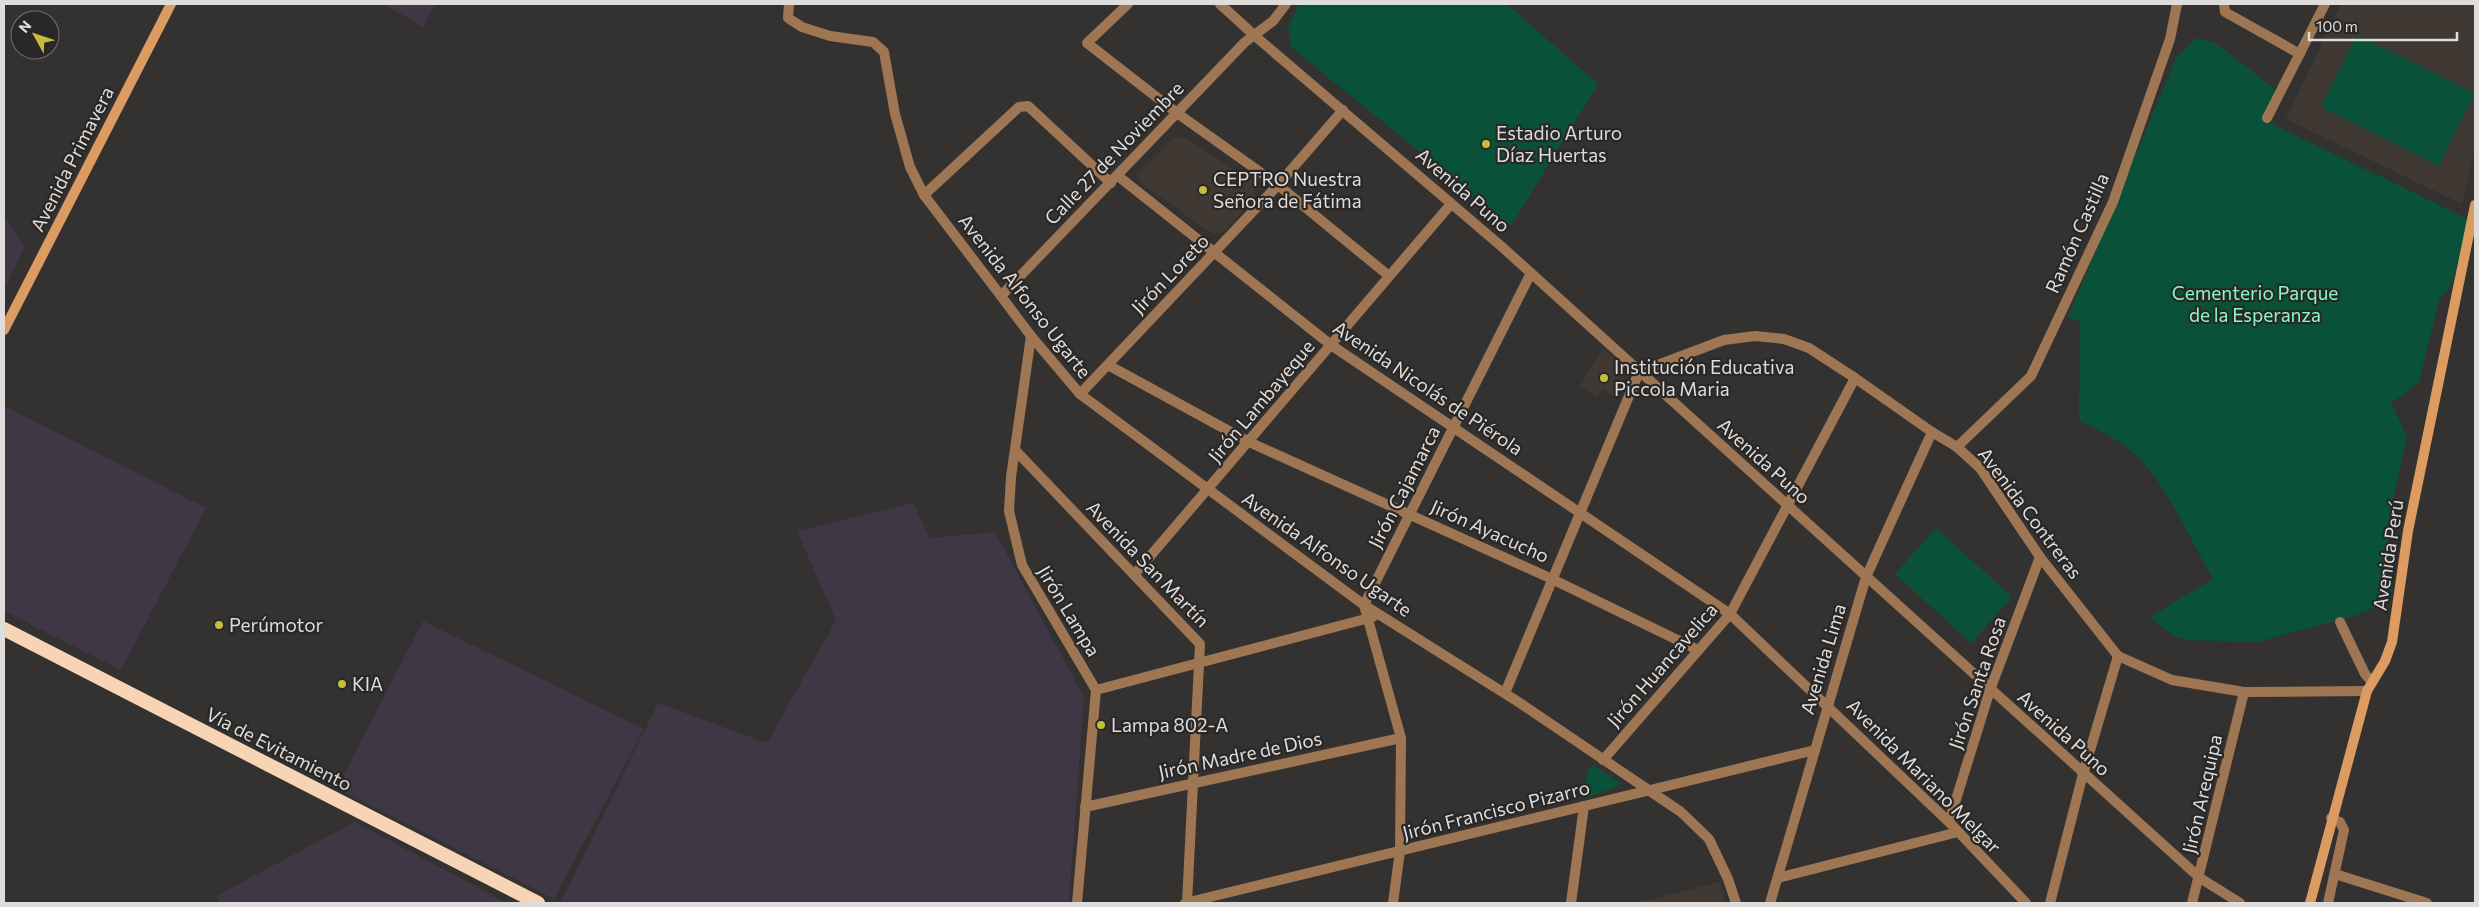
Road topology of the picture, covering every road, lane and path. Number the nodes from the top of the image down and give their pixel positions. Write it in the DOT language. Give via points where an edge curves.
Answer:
graph roads {
  1 [pos="172,4"];
  2 [pos="789,4"];
  3 [pos="1128,4"];
  4 [pos="1220,4"];
  5 [pos="1286,4"];
  6 [pos="2177,4"];
  7 [pos="2224,4"];
  8 [pos="2325,4"];
  9 [pos="1255,36"];
  10 [pos="2300,54"];
  11 [pos="1343,110"];
  12 [pos="1177,113"];
  13 [pos="2267,118"];
  14 [pos="1114,179"];
  15 [pos="1278,185"];
  16 [pos="924,195"];
  17 [pos="1452,204"];
  18 [pos="2475,205"];
  19 [pos="1215,253"];
  20 [pos="1531,273"];
  21 [pos="1390,276"];
  22 [pos="1000,296"];
  23 [pos="4,330"];
  24 [pos="1030,336"];
  25 [pos="1331,345"];
  26 [pos="1108,365"];
  27 [pos="1639,372"];
  28 [pos="1855,378"];
  29 [pos="1080,394"];
  30 [pos="1454,427"];
  31 [pos="1932,432"];
  32 [pos="1249,442"];
  33 [pos="1957,447"];
  34 [pos="1016,451"];
  35 [pos="1208,490"];
  36 [pos="1786,505"];
  37 [pos="1580,512"];
  38 [pos="1410,514"];
  39 [pos="2040,557"];
  40 [pos="1134,575"];
  41 [pos="1866,577"];
  42 [pos="1552,578"];
  43 [pos="1364,606"];
  44 [pos="1730,614"];
  45 [pos="1381,616"];
  46 [pos="1367,619"];
  47 [pos="2340,622"];
  48 [pos="4,629"];
  49 [pos="1698,650"];
  50 [pos="2118,656"];
  51 [pos="1200,663"];
  52 [pos="2370,686"];
  53 [pos="1096,690"];
  54 [pos="1990,690"];
  55 [pos="1504,692"];
  56 [pos="2244,692"];
  57 [pos="1827,706"];
  58 [pos="1402,738"];
  59 [pos="1815,750"];
  60 [pos="1603,760"];
  61 [pos="2083,774"];
  62 [pos="1193,783"];
  63 [pos="1650,790"];
  64 [pos="1584,806"];
  65 [pos="1086,807"];
  66 [pos="2331,818"];
  67 [pos="1949,822"];
  68 [pos="1958,832"];
  69 [pos="1400,851"];
  70 [pos="2335,874"];
  71 [pos="1778,878"];
  72 [pos="2200,878"];
  73 [pos="538,903"];
  74 [pos="1077,903"];
  75 [pos="1186,903"];
  76 [pos="1393,903"];
  77 [pos="1571,903"];
  78 [pos="1736,903"];
  79 [pos="1770,903"];
  80 [pos="2026,903"];
  81 [pos="2050,903"];
  82 [pos="2192,903"];
  83 [pos="2240,903"];
  84 [pos="2310,903"];
  85 [pos="2328,903"];
  86 [pos="2427,903"];
  1 -- 23 [label="main road, Avenida Primavera"];
  2 -- 16 [label="street, Avenida Alfonso Ugarte" via="788,18 802,28 873,42 884,52 895,114 910,167"];
  3 -- 12 [label="street" via="1087,43"];
  4 -- 9 [label="street, Avenida Puno"];
  5 -- 9 [label="street, Calle 27 de Noviembre"];
  6 -- 33 [label="street, Ramón Castilla" via="2170,39 2114,202 2031,376"];
  7 -- 10 [label="street" via="2225,12"];
  8 -- 10 [label="street"];
  9 -- 11 [label="street, Avenida Puno"];
  9 -- 12 [label="street, Calle 27 de Noviembre" via="1245,42"];
  10 -- 13 [label="street"];
  11 -- 15 [label="street, Jirón Loreto"];
  11 -- 17 [label="street, Avenida Puno"];
  12 -- 14 [label="street, Calle 27 de Noviembre"];
  12 -- 15 [label="street"];
  14 -- 16 [label="street, Avenida Nicolás de Piérola" via="1024,105"];
  14 -- 19 [label="street, Avenida Nicolás de Piérola"];
  14 -- 22 [label="street, Calle 27 de Noviembre"];
  15 -- 19 [label="street, Jirón Loreto"];
  15 -- 21 [label="street"];
  16 -- 22 [label="street, Avenida Alfonso Ugarte"];
  17 -- 20 [label="street, Avenida Puno"];
  17 -- 21 [label="street, Jirón Lambayeque"];
  18 -- 52 [label="main road, Avenida Perú" via="2408,531 2392,642"];
  19 -- 25 [label="street, Avenida Nicolás de Piérola"];
  19 -- 26 [label="street, Jirón Loreto"];
  20 -- 27 [label="street, Avenida Puno"];
  20 -- 30 [label="street, Jirón Cajamarca"];
  21 -- 25 [label="street, Jirón Lambayeque"];
  22 -- 24 [label="street, Avenida Alfonso Ugarte"];
  24 -- 29 [label="street, Avenida Alfonso Ugarte"];
  24 -- 34 [label="street, Jirón Lampa"];
  25 -- 30 [label="street, Avenida Nicolás de Piérola"];
  25 -- 32 [label="street, Jirón Lambayeque"];
  26 -- 29 [label="street, Jirón Loreto"];
  26 -- 32 [label="street, Jirón Ayacucho"];
  27 -- 28 [label="street, Avenida Contreras" via="1724,340 1755,336 1784,339 1808,348"];
  27 -- 36 [label="street, Avenida Puno"];
  27 -- 37 [label="street"];
  28 -- 31 [label="street, Avenida Contreras"];
  28 -- 36 [label="street, Jirón Huancavelica"];
  29 -- 35 [label="street, Avenida Alfonso Ugarte"];
  30 -- 37 [label="street, Avenida Nicolás de Piérola"];
  30 -- 38 [label="street, Jirón Cajamarca"];
  31 -- 33 [label="street, Avenida Contreras"];
  31 -- 41 [label="street, Avenida Lima"];
  32 -- 35 [label="street, Jirón Lambayeque"];
  32 -- 38 [label="street, Jirón Ayacucho"];
  33 -- 39 [label="street, Avenida Contreras" via="1980,468"];
  34 -- 40 [label="street, Avenida San Martín"];
  34 -- 53 [label="street, Jirón Lampa" via="1009,511 1022,566"];
  35 -- 40 [label="street, Jirón Lambayeque"];
  35 -- 43 [label="street, Avenida Alfonso Ugarte"];
  36 -- 41 [label="street, Avenida Puno"];
  36 -- 44 [label="street, Jirón Huancavelica"];
  37 -- 42 [label="street"];
  37 -- 44 [label="street, Avenida Nicolás de Piérola"];
  38 -- 42 [label="street, Jirón Ayacucho"];
  38 -- 43 [label="street, Jirón Cajamarca"];
  39 -- 50 [label="street, Avenida Contreras"];
  39 -- 54 [label="street, Jirón Santa Rosa"];
  40 -- 51 [label="street, Avenida San Martín" via="1200,644"];
  41 -- 54 [label="street, Avenida Puno"];
  41 -- 57 [label="street, Avenida Lima"];
  42 -- 49 [label="street, Jirón Ayacucho"];
  42 -- 55 [label="street"];
  43 -- 45 [label="street, Avenida Alfonso Ugarte"];
  43 -- 46 [label="street"];
  44 -- 49 [label="street, Jirón Huancavelica"];
  44 -- 57 [label="street, Avenida Mariano Melgar"];
  45 -- 46 [label="street"];
  45 -- 55 [label="street, Avenida Alfonso Ugarte"];
  46 -- 51 [label="street"];
  46 -- 58 [label="street"];
  47 -- 52 [label="street"];
  48 -- 73 [label="highway, Vía de Evitamiento"];
  49 -- 60 [label="street, Jirón Huancavelica"];
  50 -- 56 [label="street, Avenida Contreras" via="2172,680"];
  50 -- 61 [label="street"];
  51 -- 53 [label="street"];
  51 -- 62 [label="street, Avenida San Martín"];
  52 -- 56 [label="street, Avenida Contreras"];
  52 -- 66 [label="main road, Avenida Perú"];
  53 -- 65 [label="street"];
  54 -- 61 [label="street, Avenida Puno"];
  54 -- 67 [label="street, Jirón Santa Rosa"];
  55 -- 60 [label="street, Avenida Alfonso Ugarte"];
  56 -- 72 [label="street, Jirón Arequipa"];
  57 -- 59 [label="street, Avenida Lima"];
  57 -- 67 [label="street, Avenida Mariano Melgar"];
  58 -- 62 [label="street, Jirón Madre de Dios"];
  58 -- 69 [label="street"];
  59 -- 63 [label="street, Jirón Francisco Pizarro"];
  59 -- 71 [label="street, Avenida Lima"];
  60 -- 63 [label="street, Avenida Alfonso Ugarte"];
  61 -- 72 [label="street, Avenida Puno"];
  61 -- 81 [label="street"];
  62 -- 65 [label="street, Jirón Madre de Dios"];
  62 -- 75 [label="street, Avenida San Martín"];
  63 -- 64 [label="street, Jirón Francisco Pizarro"];
  63 -- 78 [label="street, Avenida Alfonso Ugarte" via="1681,812 1708,839"];
  64 -- 69 [label="street, Jirón Francisco Pizarro"];
  64 -- 77 [label="street"];
  65 -- 74 [label="street"];
  66 -- 70 [label="street" via="2340,822 2344,830"];
  66 -- 84 [label="main road, Avenida Perú"];
  67 -- 68 [label="street, Avenida Mariano Melgar"];
  68 -- 71 [label="street"];
  68 -- 80 [label="street, Avenida Mariano Melgar"];
  69 -- 75 [label="street, Jirón Francisco Pizarro"];
  69 -- 76 [label="street"];
  70 -- 85 [label="street"];
  70 -- 86 [label="street"];
  71 -- 79 [label="street, Avenida Lima"];
  72 -- 82 [label="street, Jirón Arequipa"];
  72 -- 83 [label="street, Avenida Puno"];
}
